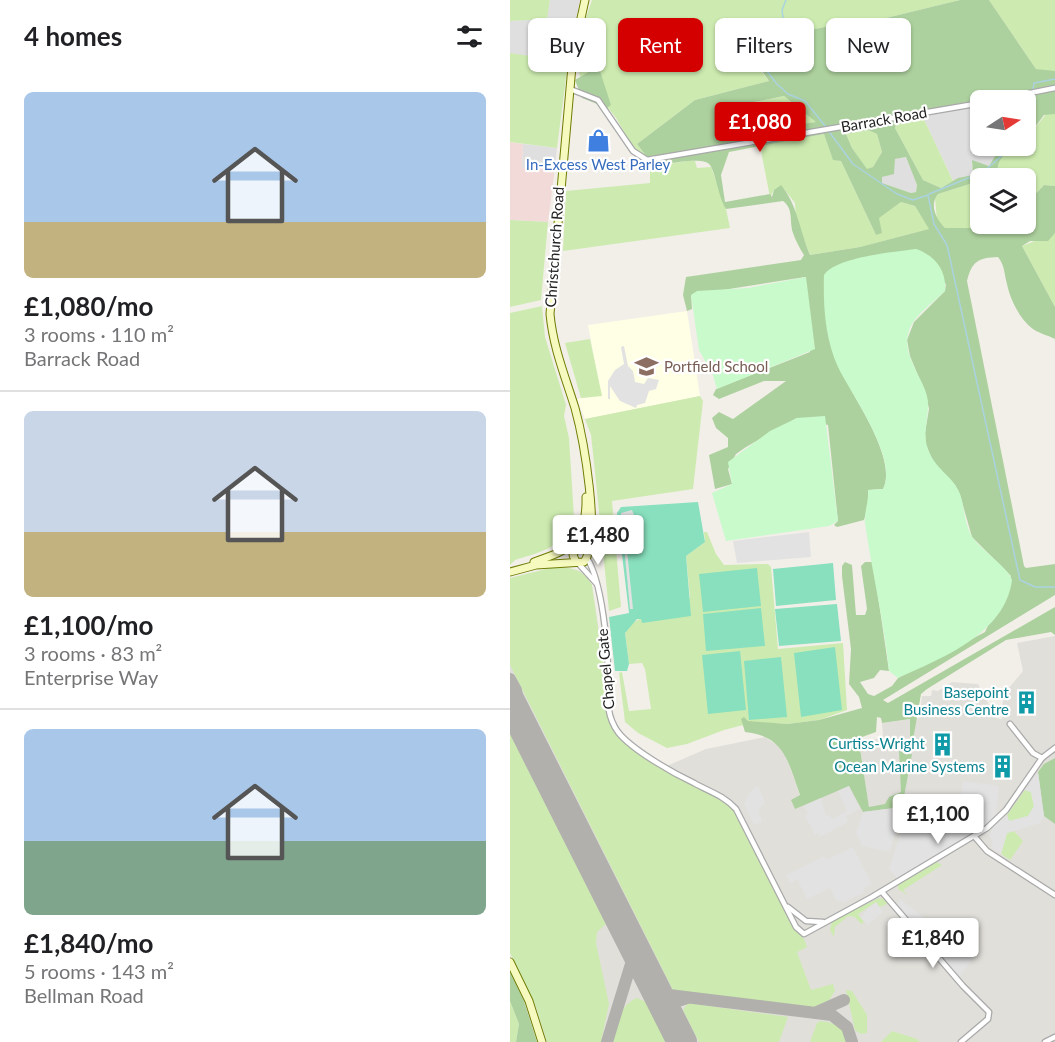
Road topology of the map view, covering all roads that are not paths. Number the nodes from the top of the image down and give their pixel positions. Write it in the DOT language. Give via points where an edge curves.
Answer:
graph roads {
  1 [pos="585,0"];
  2 [pos="1055,88"];
  3 [pos="570,89"];
  4 [pos="1036,92"];
  5 [pos="970,105"];
  6 [pos="587,480"];
  7 [pos="588,490"];
  8 [pos="575,552"];
  9 [pos="587,556"];
  10 [pos="577,563"];
  11 [pos="536,565"];
  12 [pos="523,567"];
  13 [pos="510,572"];
  14 [pos="597,585"];
  15 [pos="1010,724"];
  16 [pos="1055,748"];
  17 [pos="1042,759"];
  18 [pos="974,836"];
  19 [pos="882,892"];
  20 [pos="1055,895"];
  21 [pos="785,903"];
  22 [pos="808,921"];
  23 [pos="825,921"];
  24 [pos="812,930"];
  25 [pos="800,931"];
  26 [pos="510,962"];
  27 [pos="1055,1037"];
  28 [pos="542,1042"];
  29 [pos="961,1042"];
  30 [pos="1045,1042"];
  1 -- 3 [label="main road, Christchurch Road" via="576,32"];
  2 -- 4 [label="street"];
  3 -- 5 [label="street, Barrack Road" via="598,100 633,151 647,160"];
  3 -- 6 [label="main road, Christchurch Road" via="550,314 556,353 580,431"];
  6 -- 7 [label="main road, Christchurch Road"];
  6 -- 12 [label="main road" via="586,517 576,540 561,553"];
  7 -- 8 [label="main road, Christchurch Road" via="588,521"];
  7 -- 9 [label="main road, Christchurch Road" via="592,520"];
  8 -- 9 [label="main road" via="582,549"];
  8 -- 10 [label="main road"];
  8 -- 11 [label="main road"];
  9 -- 10 [label="main road" via="584,562"];
  9 -- 14 [label="street, Chapel Gate"];
  10 -- 11 [label="main road"];
  10 -- 14 [label="street"];
  11 -- 12 [label="main road"];
  12 -- 13 [label="main road"];
  14 -- 21 [label="street, Chapel Gate" via="607,655 610,718 626,740 688,781 720,794 736,809"];
  15 -- 17 [label="street"];
  16 -- 17 [label="street"];
  17 -- 18 [label="street" via="1006,810"];
  18 -- 19 [label="street"];
  18 -- 20 [label="street" via="987,851"];
  19 -- 23 [label="street"];
  19 -- 29 [label="street" via="989,1012 988,1019"];
  21 -- 22 [label="street"];
  21 -- 25 [label="street, Chapel Gate"];
  22 -- 23 [label="street"];
  22 -- 24 [label="street"];
  22 -- 25 [label="street" via="801,923"];
  23 -- 24 [label="street"];
  24 -- 25 [label="street" via="806,934"];
  26 -- 28 [label="main road" via="529,1001"];
  27 -- 30 [label="street"];
}
